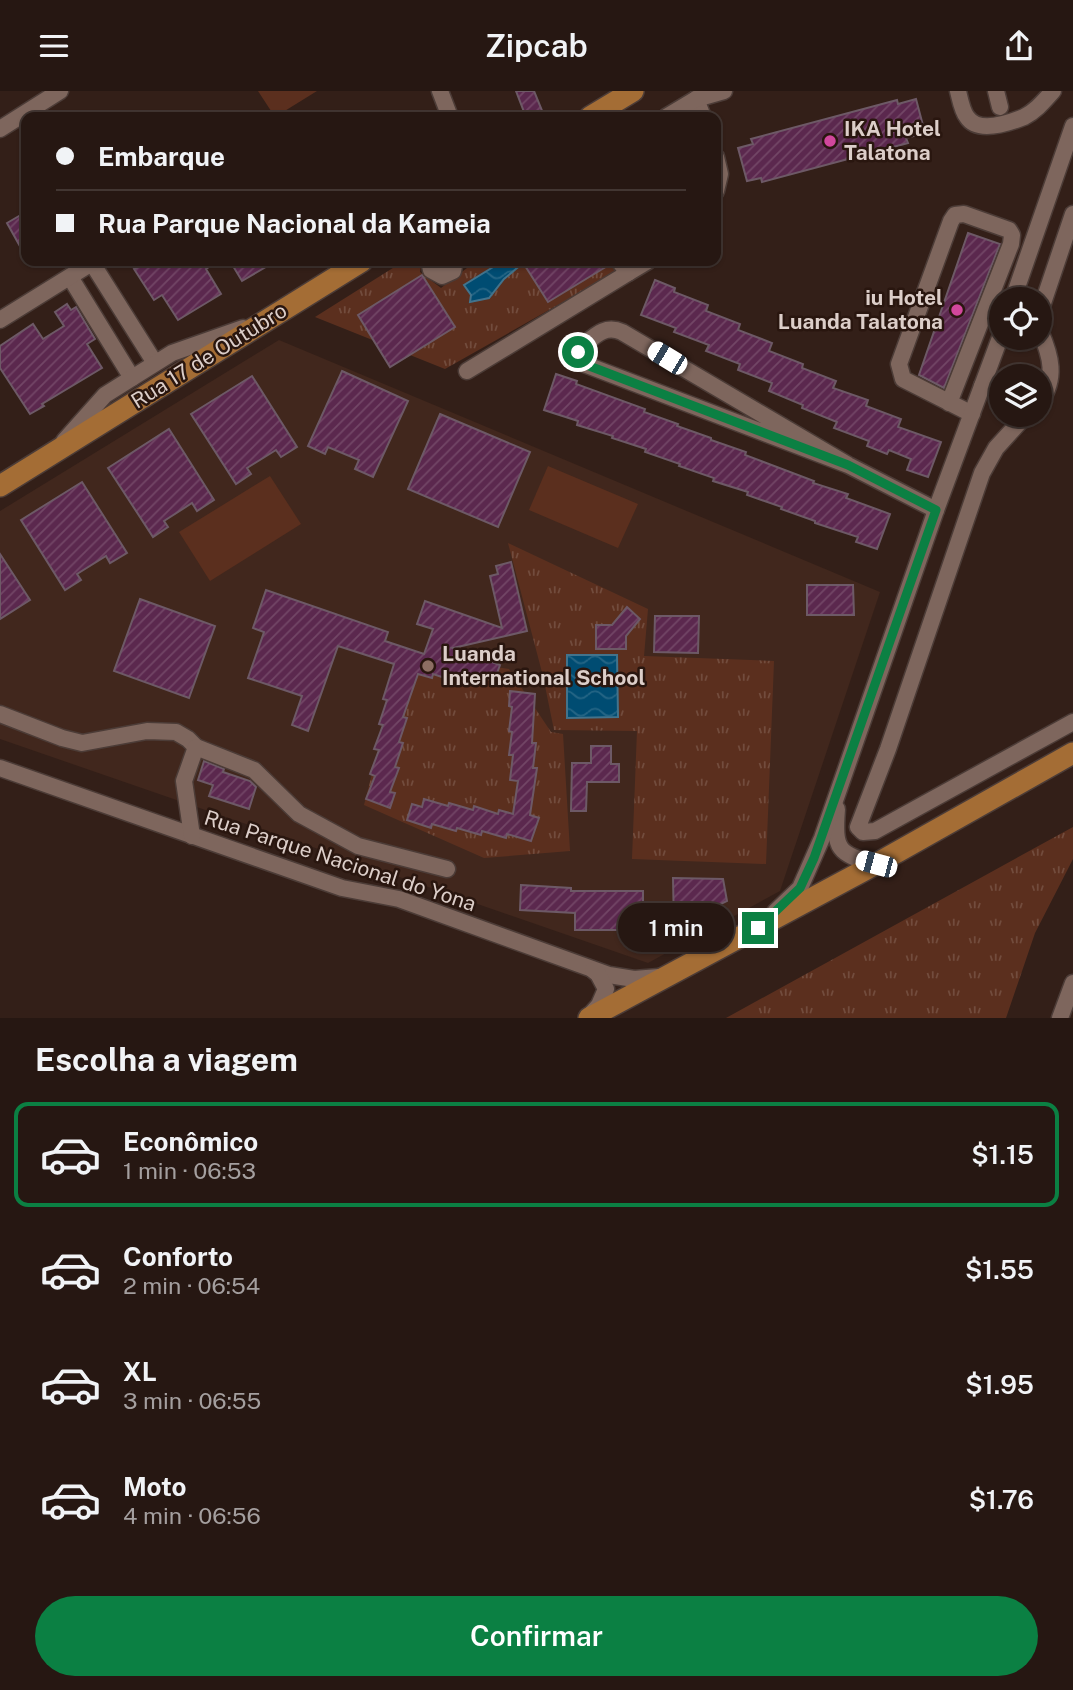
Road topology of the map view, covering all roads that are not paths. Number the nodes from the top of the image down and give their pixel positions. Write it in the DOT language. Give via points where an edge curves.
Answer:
graph roads {
  1 [pos="60,91"];
  2 [pos="440,91"];
  3 [pos="633,91"];
  4 [pos="724,91"];
  5 [pos="958,91"];
  6 [pos="1053,91"];
  7 [pos="1039,98"];
  8 [pos="696,99"];
  9 [pos="27,112"];
  10 [pos="448,112"];
  11 [pos="598,112"];
  12 [pos="674,112"];
  13 [pos="701,112"];
  14 [pos="21,116"];
  15 [pos="1073,126"];
  16 [pos="0,129"];
  17 [pos="1073,214"];
  18 [pos="88,266"];
  19 [pos="96,266"];
  20 [pos="354,266"];
  21 [pos="430,266"];
  22 [pos="454,266"];
  23 [pos="623,267"];
  24 [pos="70,277"];
  25 [pos="1017,287"];
  26 [pos="1048,287"];
  27 [pos="268,319"];
  28 [pos="0,320"];
  29 [pos="995,350"];
  30 [pos="155,363"];
  31 [pos="467,371"];
  32 [pos="132,378"];
  33 [pos="982,386"];
  34 [pos="989,387"];
  35 [pos="949,403"];
  36 [pos="972,414"];
  37 [pos="1015,427"];
  38 [pos="56,451"];
  39 [pos="848,465"];
  40 [pos="0,486"];
  41 [pos="936,510"];
  42 [pos="0,714"];
  43 [pos="1073,722"];
  44 [pos="196,747"];
  45 [pos="1073,753"];
  46 [pos="0,768"];
  47 [pos="839,789"];
  48 [pos="192,836"];
  49 [pos="876,864"];
  50 [pos="447,869"];
  51 [pos="758,928"];
  52 [pos="588,966"];
  53 [pos="675,974"];
  54 [pos="1073,983"];
  55 [pos="588,1018"];
  56 [pos="1060,1018"];
  1 -- 9 [label="street"];
  2 -- 10 [label="street"];
  3 -- 11 [label="main road"];
  4 -- 8 [label="street"];
  5 -- 7 [label="street" via="966,117 977,126 1025,116"];
  6 -- 7 [label="street"];
  8 -- 12 [label="street"];
  8 -- 13 [label="street"];
  14 -- 16 [label="street"];
  15 -- 25 [label="street"];
  17 -- 26 [label="street"];
  18 -- 24 [label="street"];
  19 -- 30 [label="street"];
  20 -- 27 [label="main road, Rua 17 de Outubro"];
  21 -- 22 [label="street" via="442,276"];
  23 -- 31 [label="street"];
  24 -- 28 [label="street"];
  24 -- 32 [label="street"];
  27 -- 30 [label="street"];
  27 -- 38 [label="main road, Rua 17 de Outubro"];
  29 -- 33 [label="street"];
  30 -- 32 [label="street"];
  32 -- 38 [label="street" via="105,395"];
  33 -- 34 [label="street"];
  33 -- 36 [label="street"];
  35 -- 35 [label="street" via="903,379 899,364 951,221 964,214 1012,235"];
  35 -- 36 [label="street"];
  36 -- 41 [label="street"];
  37 -- 43 [label="street" via="996,447 982,473 858,827 863,832 875,831"];
  38 -- 40 [label="main road, Rua 17 de Outubro"];
  39 -- 39 [label="street" via="615,328 604,329 578,352 584,364"];
  39 -- 41 [label="street"];
  41 -- 47 [label="street"];
  42 -- 44 [label="street" via="82,743 160,730 176,732"];
  44 -- 48 [label="street" via="184,781"];
  44 -- 50 [label="street" via="254,770 299,814 358,846"];
  45 -- 49 [label="main road"];
  46 -- 48 [label="street, Rua Parque Nacional do Yona"];
  47 -- 49 [label="street" via="839,846 855,859"];
  47 -- 51 [label="street" via="800,888"];
  48 -- 52 [label="street, Rua Parque Nacional do Yona" via="342,888 399,899"];
  49 -- 51 [label="main road"];
  51 -- 53 [label="main road"];
  52 -- 53 [label="street, Rua Parque Nacional do Yona" via="634,979"];
  52 -- 55 [label="street" via="606,989"];
  53 -- 55 [label="main road"];
  54 -- 56 [label="street"];
}
